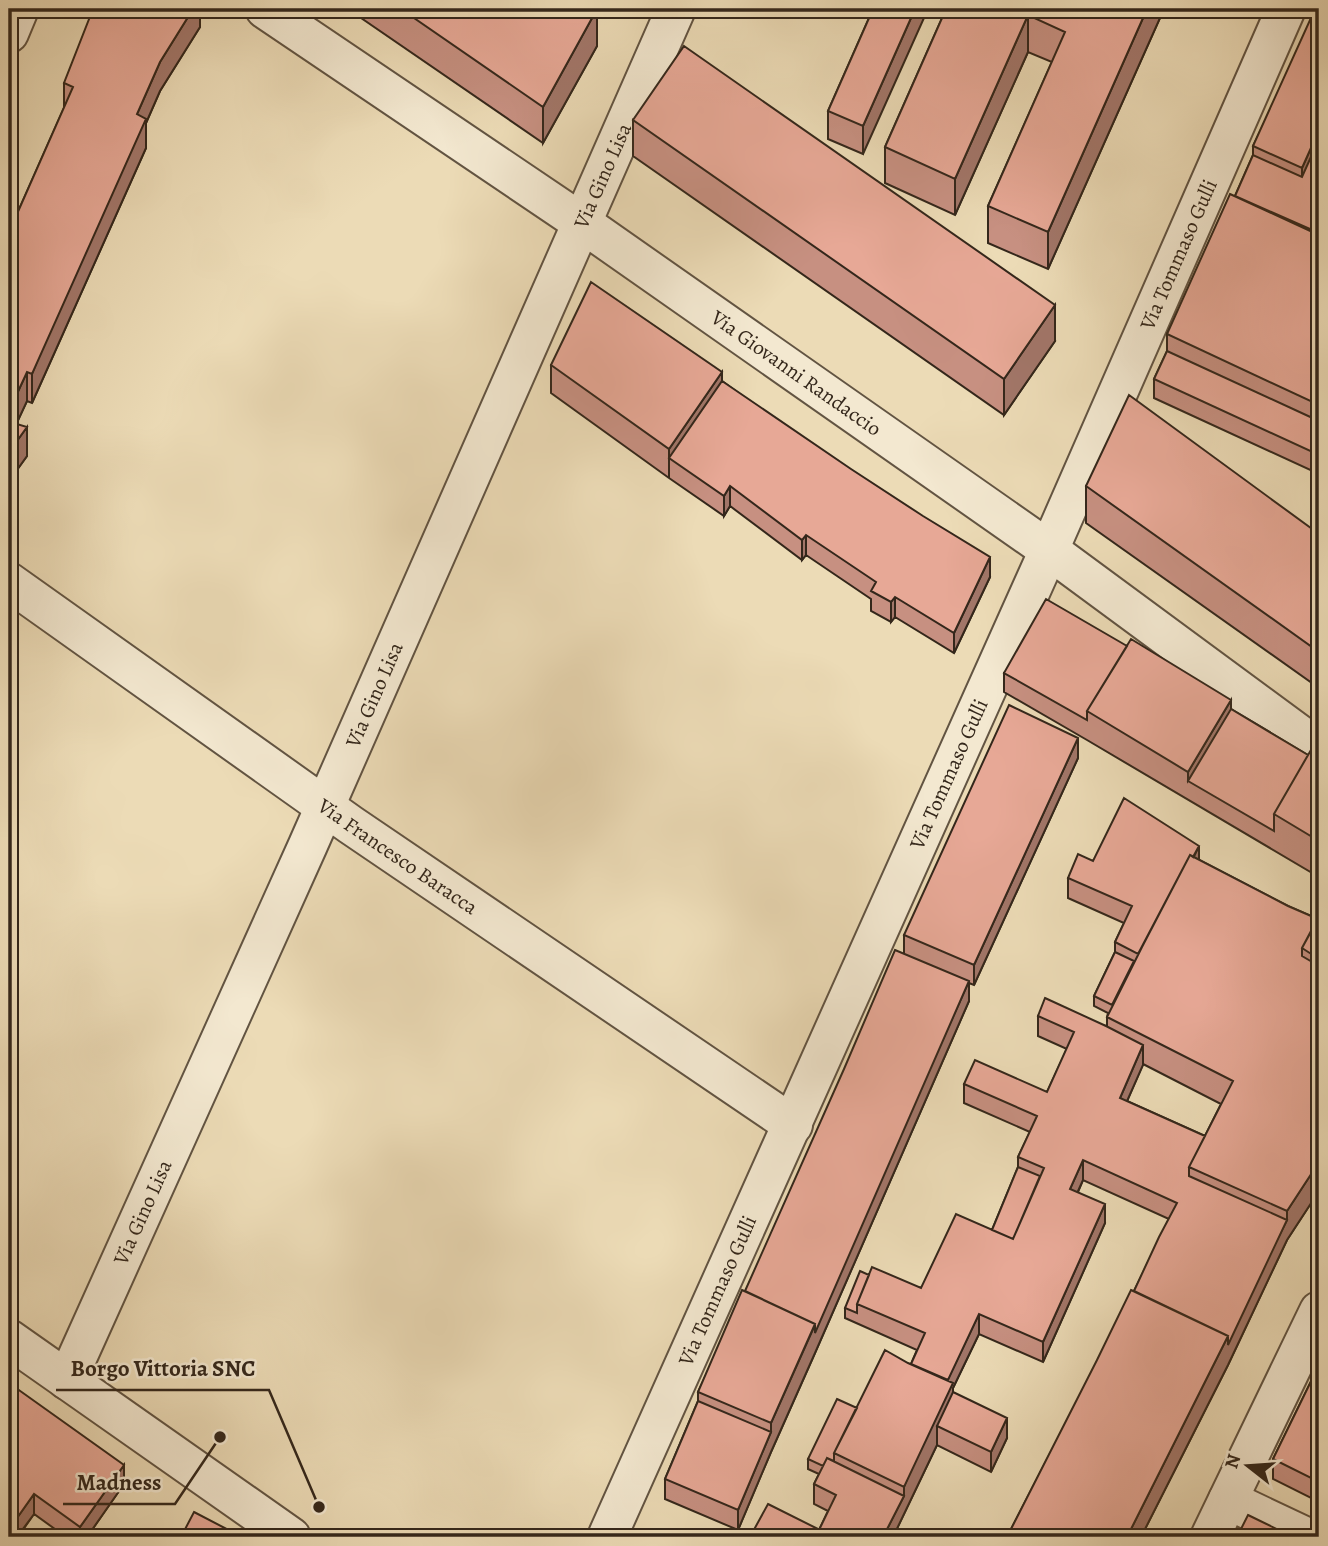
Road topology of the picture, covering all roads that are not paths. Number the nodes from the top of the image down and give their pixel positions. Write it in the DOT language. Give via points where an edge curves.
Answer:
graph roads {
  1 [pos="19,9"];
  2 [pos="265,9"];
  3 [pos="676,9"];
  4 [pos="1286,9"];
  5 [pos="9,33"];
  6 [pos="582,223"];
  7 [pos="1049,550"];
  8 [pos="9,582"];
  9 [pos="1319,748"];
  10 [pos="325,807"];
  11 [pos="793,1125"];
  12 [pos="1319,1311"];
  13 [pos="9,1339"];
  14 [pos="67,1380"];
  15 [pos="1228,1500"];
  16 [pos="291,1537"];
  17 [pos="607,1537"];
  18 [pos="1210,1537"];
  19 [pos="1306,1537"];
  1 -- 5 [label="street"];
  2 -- 6 [label="street, Via Giovanni Randaccio"];
  3 -- 6 [label="street, Via Gino Lisa"];
  4 -- 7 [label="street, Via Tommaso Gulli"];
  6 -- 7 [label="street, Via Giovanni Randaccio"];
  6 -- 10 [label="street, Via Gino Lisa"];
  7 -- 9 [label="street, Via Giovanni Randaccio"];
  7 -- 11 [label="street, Via Tommaso Gulli"];
  8 -- 10 [label="street, Via Francesco Baracca"];
  10 -- 11 [label="street, Via Francesco Baracca"];
  10 -- 14 [label="street, Via Gino Lisa"];
  11 -- 17 [label="street, Via Tommaso Gulli"];
  12 -- 15 [label="street"];
  13 -- 14 [label="street"];
  14 -- 16 [label="street"];
  15 -- 18 [label="street"];
  15 -- 19 [label="street"];
}
